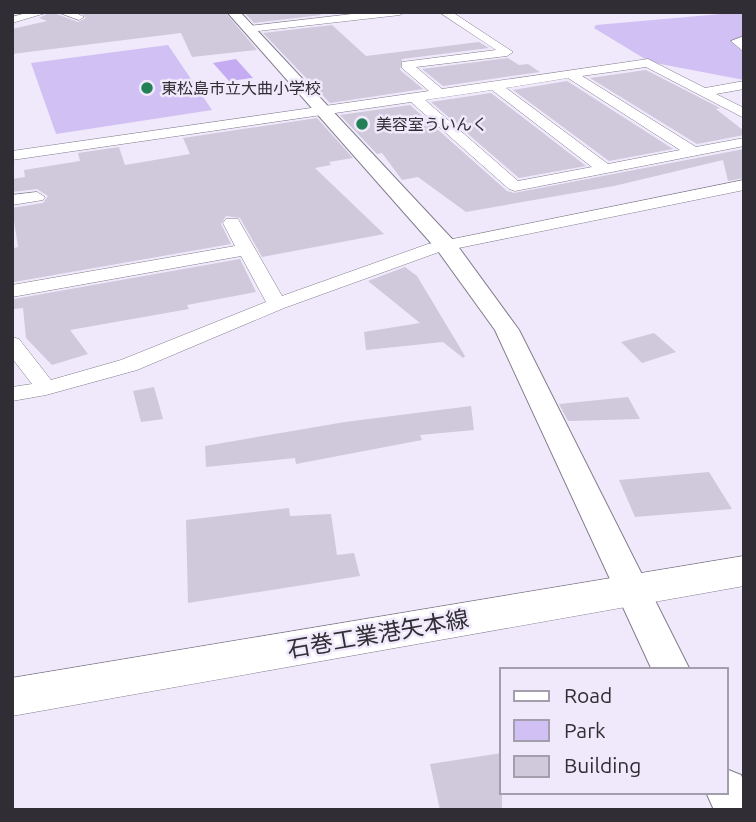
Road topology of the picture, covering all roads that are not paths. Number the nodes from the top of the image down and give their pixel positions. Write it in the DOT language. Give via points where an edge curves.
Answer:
graph roads {
  1 [pos="44,12"];
  2 [pos="62,12"];
  3 [pos="399,12"];
  4 [pos="443,12"];
  5 [pos="326,16"];
  6 [pos="79,17"];
  7 [pos="12,20"];
  8 [pos="241,21"];
  9 [pos="744,39"];
  10 [pos="744,49"];
  11 [pos="571,75"];
  12 [pos="494,85"];
  13 [pos="744,85"];
  14 [pos="705,92"];
  15 [pos="439,93"];
  16 [pos="414,97"];
  17 [pos="324,111"];
  18 [pos="744,114"];
  19 [pos="744,142"];
  20 [pos="694,152"];
  21 [pos="12,156"];
  22 [pos="605,169"];
  23 [pos="744,185"];
  24 [pos="37,197"];
  25 [pos="12,200"];
  26 [pos="232,223"];
  27 [pos="446,246"];
  28 [pos="246,250"];
  29 [pos="12,291"];
  30 [pos="277,304"];
  31 [pos="12,343"];
  32 [pos="46,388"];
  33 [pos="12,394"];
  34 [pos="744,571"];
  35 [pos="634,589"];
  36 [pos="670,668"];
  37 [pos="12,697"];
  38 [pos="728,793"];
  39 [pos="736,810"];
  1 -- 7 [label="street"];
  2 -- 6 [label="street"];
  3 -- 5 [label="street"];
  4 -- 15 [label="street" via="507,52 406,65"];
  5 -- 8 [label="street"];
  8 -- 17 [label="street"];
  9 -- 10 [label="street" via="737,41"];
  11 -- 12 [label="street"];
  11 -- 14 [label="street" via="648,63"];
  11 -- 20 [label="street"];
  12 -- 15 [label="street"];
  12 -- 22 [label="street"];
  13 -- 14 [label="street"];
  14 -- 18 [label="street"];
  15 -- 16 [label="street"];
  16 -- 17 [label="street"];
  16 -- 22 [label="street" via="515,186"];
  17 -- 21 [label="street"];
  17 -- 27 [label="street"];
  19 -- 20 [label="street"];
  20 -- 22 [label="street"];
  23 -- 27 [label="street"];
  24 -- 25 [label="street"];
  26 -- 28 [label="street"];
  27 -- 30 [label="street"];
  27 -- 35 [label="street" via="507,330"];
  28 -- 29 [label="street"];
  28 -- 30 [label="street"];
  30 -- 32 [label="street" via="129,365"];
  31 -- 32 [label="street"];
  32 -- 33 [label="street"];
  34 -- 35 [label="main road, 石巻工業港矢本線"];
  35 -- 36 [label="street"];
  35 -- 37 [label="main road, 石巻工業港矢本線"];
  38 -- 39 [label="street"];
}
